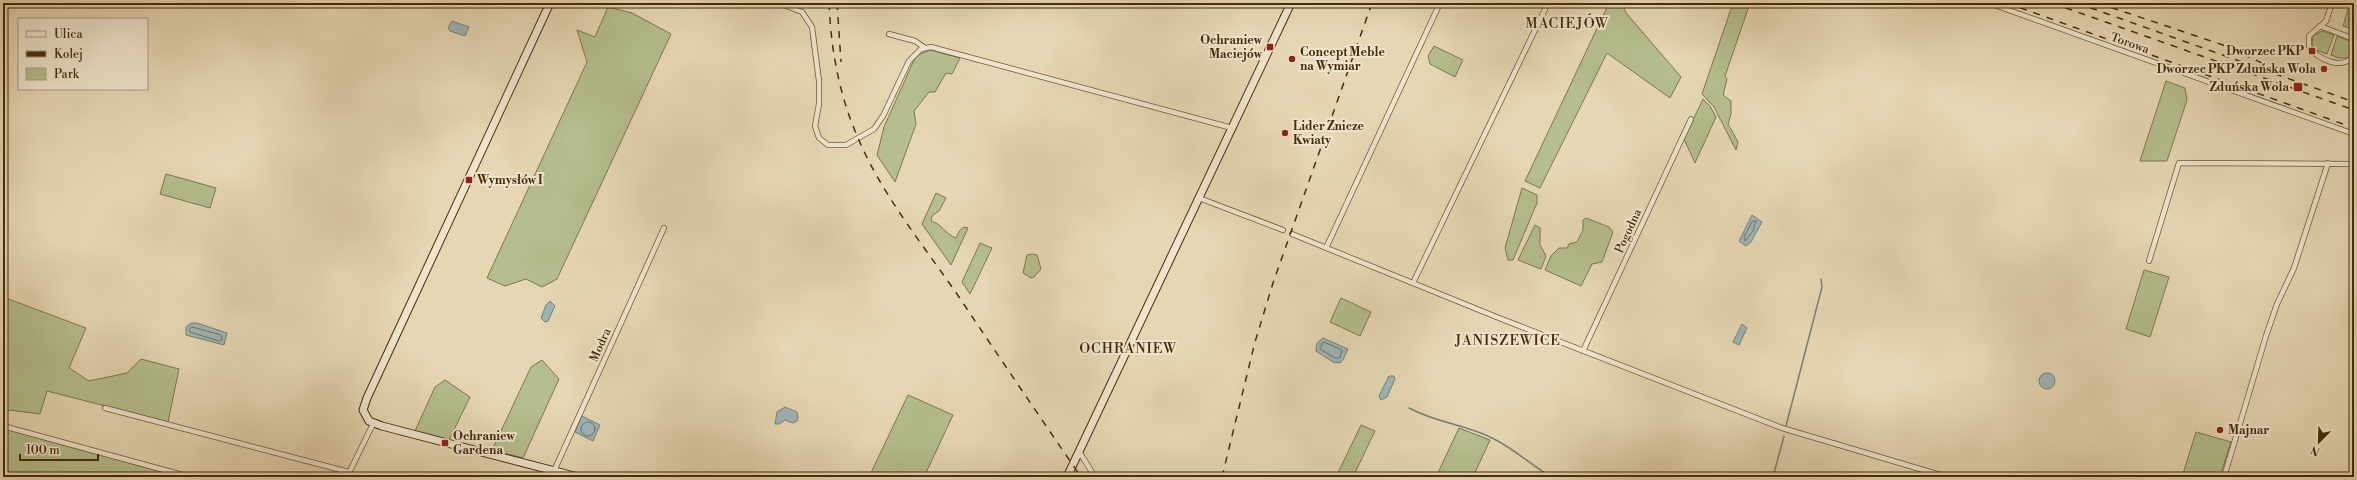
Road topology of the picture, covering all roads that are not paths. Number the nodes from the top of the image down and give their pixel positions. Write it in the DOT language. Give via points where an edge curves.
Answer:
graph roads {
  1 [pos="550,3"];
  2 [pos="779,3"];
  3 [pos="1291,3"];
  4 [pos="1440,3"];
  5 [pos="1548,3"];
  6 [pos="1989,3"];
  7 [pos="2332,3"];
  8 [pos="2320,26"];
  9 [pos="889,34"];
  10 [pos="2354,39"];
  11 [pos="925,48"];
  12 [pos="2354,55"];
  13 [pos="1691,119"];
  14 [pos="1232,128"];
  15 [pos="2354,134"];
  16 [pos="2328,163"];
  17 [pos="2354,164"];
  18 [pos="1199,198"];
  19 [pos="664,228"];
  20 [pos="1283,230"];
  21 [pos="1292,234"];
  22 [pos="1326,248"];
  23 [pos="2149,261"];
  24 [pos="1414,283"];
  25 [pos="1583,351"];
  26 [pos="105,408"];
  27 [pos="373,424"];
  28 [pos="3,426"];
  29 [pos="1080,453"];
  30 [pos="554,471"];
  31 [pos="348,475"];
  32 [pos="190,477"];
  33 [pos="578,477"];
  34 [pos="1067,477"];
  35 [pos="1095,477"];
  36 [pos="1947,477"];
  37 [pos="2224,477"];
  1 -- 27 [label="street" via="367,398 364,414"];
  2 -- 11 [label="street" via="802,12 812,27 819,81 819,104 815,126 819,138 828,145 846,145 874,129 883,116 909,61"];
  3 -- 14 [label="street"];
  4 -- 22 [label="street"];
  5 -- 24 [label="street"];
  6 -- 15 [label="street, Torowa"];
  7 -- 8 [label="street" via="2326,21"];
  8 -- 10 [label="street"];
  8 -- 12 [label="street" via="2309,36 2309,46 2314,54 2339,63 2346,62"];
  9 -- 11 [label="street" via="915,41"];
  11 -- 14 [label="street" via="946,50"];
  13 -- 25 [label="street, Pogodna"];
  14 -- 18 [label="street"];
  16 -- 17 [label="street"];
  16 -- 23 [label="street" via="2179,163"];
  16 -- 37 [label="street" via="2294,268 2277,304"];
  18 -- 20 [label="street"];
  18 -- 29 [label="street"];
  19 -- 30 [label="street, Modra"];
  21 -- 22 [label="street"];
  22 -- 24 [label="street"];
  24 -- 25 [label="street"];
  25 -- 36 [label="street" via="1782,428"];
  26 -- 31 [label="street"];
  27 -- 30 [label="street"];
  27 -- 31 [label="street"];
  28 -- 32 [label="street"];
  29 -- 34 [label="street"];
  29 -- 35 [label="street"];
  30 -- 33 [label="street"];
}
